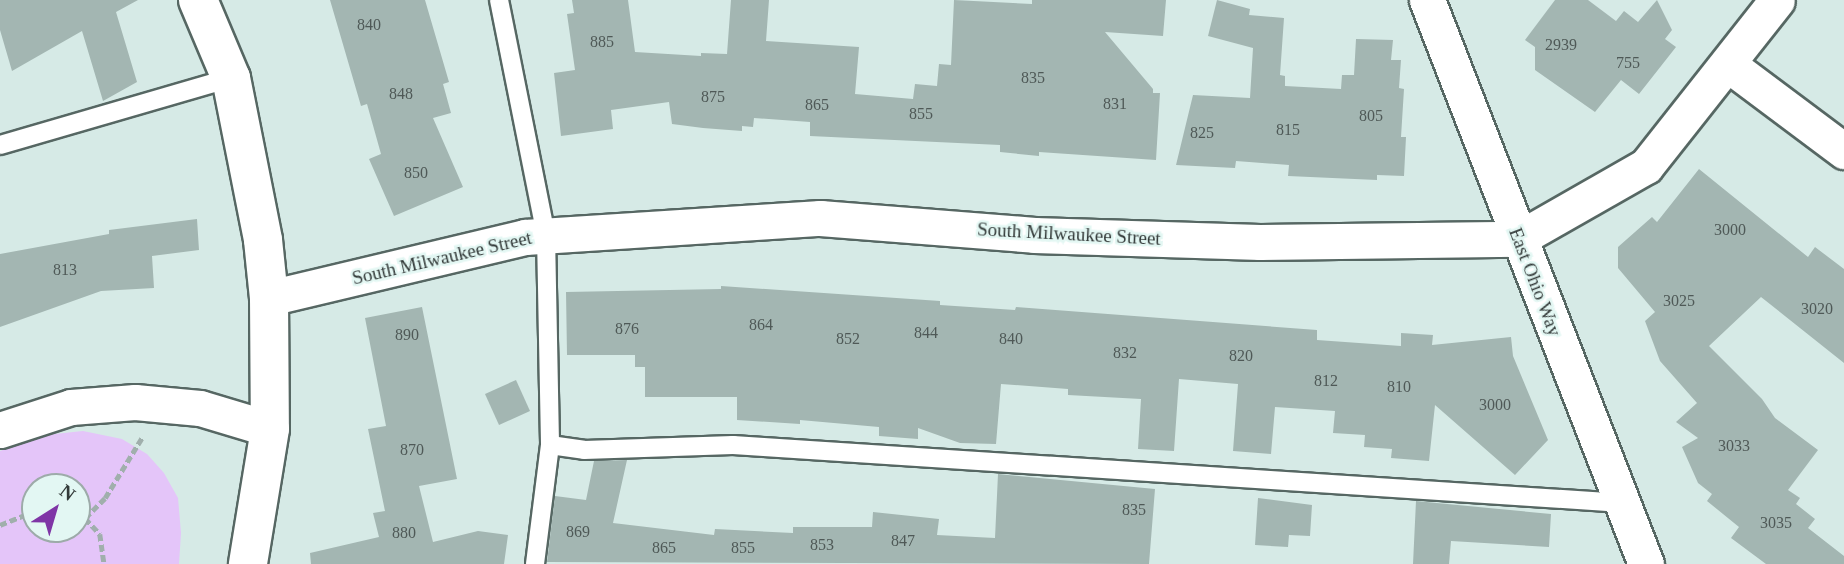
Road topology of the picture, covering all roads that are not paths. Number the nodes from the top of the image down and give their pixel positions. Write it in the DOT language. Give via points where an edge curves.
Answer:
graph roads {
  1 [pos="198,0"];
  2 [pos="499,0"];
  3 [pos="1421,0"];
  4 [pos="1777,0"];
  5 [pos="1729,65"];
  6 [pos="231,78"];
  7 [pos="0,145"];
  8 [pos="1844,151"];
  9 [pos="546,235"];
  10 [pos="1518,239"];
  11 [pos="269,298"];
  12 [pos="270,429"];
  13 [pos="0,430"];
  14 [pos="550,444"];
  15 [pos="1622,503"];
  16 [pos="248,564"];
  17 [pos="535,564"];
  18 [pos="1646,564"];
  1 -- 6 [label="street"];
  2 -- 9 [label="lane"];
  3 -- 10 [label="street, East Ohio Way"];
  4 -- 5 [label="street, South Milwaukee Street"];
  5 -- 8 [label="street"];
  5 -- 10 [label="street, South Milwaukee Street" via="1646,166"];
  6 -- 7 [label="lane"];
  6 -- 11 [label="street" via="263,240"];
  9 -- 10 [label="street, South Milwaukee Street" via="820,218 1034,235 1247,242"];
  9 -- 11 [label="street, South Milwaukee Street"];
  9 -- 14 [label="lane"];
  10 -- 15 [label="street, East Ohio Way"];
  11 -- 12 [label="street"];
  12 -- 13 [label="street" via="200,408 135,402 71,407"];
  12 -- 16 [label="street"];
  14 -- 15 [label="lane" via="584,450 733,445"];
  14 -- 17 [label="lane"];
  15 -- 18 [label="street, East Ohio Way"];
}
